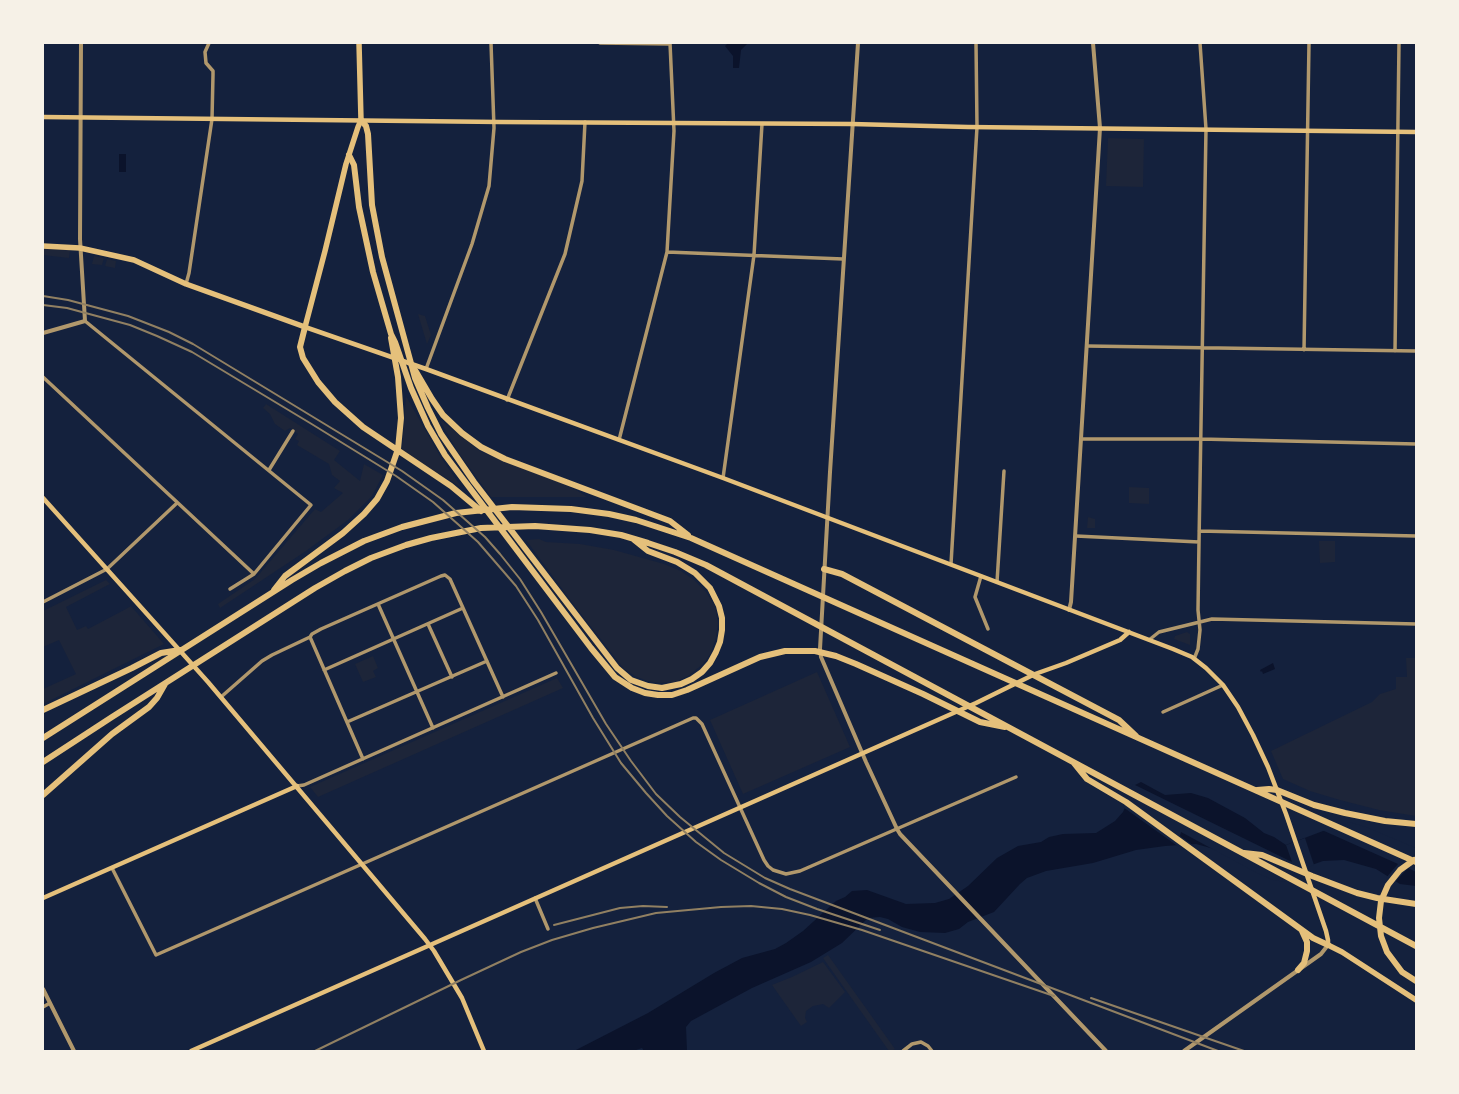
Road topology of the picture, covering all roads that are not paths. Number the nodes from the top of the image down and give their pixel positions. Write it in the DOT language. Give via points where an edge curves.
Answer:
graph roads {
  1 [pos="81,43"];
  2 [pos="209,43"];
  3 [pos="359,43"];
  4 [pos="492,43"];
  5 [pos="600,43"];
  6 [pos="858,43"];
  7 [pos="976,43"];
  8 [pos="1093,43"];
  9 [pos="1200,43"];
  10 [pos="1309,43"];
  11 [pos="1399,43"];
  12 [pos="670,44"];
  13 [pos="43,117"];
  14 [pos="81,117"];
  15 [pos="212,118"];
  16 [pos="361,120"];
  17 [pos="494,122"];
  18 [pos="585,122"];
  19 [pos="674,122"];
  20 [pos="762,124"];
  21 [pos="852,124"];
  22 [pos="977,127"];
  23 [pos="1100,128"];
  24 [pos="1206,129"];
  25 [pos="1308,130"];
  26 [pos="1398,132"];
  27 [pos="1416,132"];
  28 [pos="349,154"];
  29 [pos="43,246"];
  30 [pos="80,248"];
  31 [pos="667,252"];
  32 [pos="754,255"];
  33 [pos="844,259"];
  34 [pos="186,284"];
  35 [pos="85,321"];
  36 [pos="305,327"];
  37 [pos="43,333"];
  38 [pos="395,346"];
  39 [pos="1087,346"];
  40 [pos="1202,348"];
  41 [pos="1304,350"];
  42 [pos="1395,351"];
  43 [pos="1416,351"];
  44 [pos="426,369"];
  45 [pos="43,377"];
  46 [pos="418,379"];
  47 [pos="507,400"];
  48 [pos="293,431"];
  49 [pos="1081,439"];
  50 [pos="1200,439"];
  51 [pos="619,440"];
  52 [pos="1416,444"];
  53 [pos="269,470"];
  54 [pos="1004,471"];
  55 [pos="723,478"];
  56 [pos="43,498"];
  57 [pos="178,503"];
  58 [pos="827,518"];
  59 [pos="496,523"];
  60 [pos="1199,531"];
  61 [pos="1076,536"];
  62 [pos="1416,536"];
  63 [pos="632,538"];
  64 [pos="691,538"];
  65 [pos="1199,542"];
  66 [pos="951,564"];
  67 [pos="107,569"];
  68 [pos="824,569"];
  69 [pos="254,574"];
  70 [pos="981,576"];
  71 [pos="997,582"];
  72 [pos="230,589"];
  73 [pos="273,592"];
  74 [pos="43,602"];
  75 [pos="378,604"];
  76 [pos="463,608"];
  77 [pos="1069,610"];
  78 [pos="1199,621"];
  79 [pos="428,624"];
  80 [pos="1416,624"];
  81 [pos="988,629"];
  82 [pos="1129,632"];
  83 [pos="310,637"];
  84 [pos="393,639"];
  85 [pos="1149,640"];
  86 [pos="170,653"];
  87 [pos="1194,659"];
  88 [pos="487,661"];
  89 [pos="324,670"];
  90 [pos="556,673"];
  91 [pos="452,677"];
  92 [pos="165,683"];
  93 [pos="1223,685"];
  94 [pos="417,692"];
  95 [pos="221,697"];
  96 [pos="503,697"];
  97 [pos="43,710"];
  98 [pos="1162,712"];
  99 [pos="347,722"];
  100 [pos="1009,727"];
  101 [pos="433,728"];
  102 [pos="1138,737"];
  103 [pos="43,738"];
  104 [pos="862,753"];
  105 [pos="363,759"];
  106 [pos="43,762"];
  107 [pos="1073,762"];
  108 [pos="1016,777"];
  109 [pos="297,786"];
  110 [pos="1263,792"];
  111 [pos="43,795"];
  112 [pos="739,808"];
  113 [pos="1415,824"];
  114 [pos="897,829"];
  115 [pos="1243,853"];
  116 [pos="1416,859"];
  117 [pos="1416,862"];
  118 [pos="362,864"];
  119 [pos="112,868"];
  120 [pos="43,898"];
  121 [pos="535,898"];
  122 [pos="1416,904"];
  123 [pos="1298,927"];
  124 [pos="548,929"];
  125 [pos="430,945"];
  126 [pos="1328,945"];
  127 [pos="1416,946"];
  128 [pos="1298,970"];
  129 [pos="1416,981"];
  130 [pos="43,989"];
  131 [pos="1416,1000"];
  132 [pos="50,1003"];
  133 [pos="43,1006"];
  134 [pos="74,1051"];
  135 [pos="191,1051"];
  136 [pos="484,1051"];
  137 [pos="903,1051"];
  138 [pos="932,1051"];
  139 [pos="1106,1051"];
  140 [pos="1184,1051"];
  1 -- 14 [label="street"];
  2 -- 15 [label="street" via="204,52 206,63 213,71"];
  3 -- 16 [label="main road"];
  4 -- 17 [label="street"];
  5 -- 12 [label="street"];
  6 -- 21 [label="street"];
  7 -- 22 [label="street"];
  8 -- 23 [label="street"];
  9 -- 24 [label="street"];
  10 -- 25 [label="street"];
  11 -- 26 [label="street"];
  12 -- 19 [label="street"];
  13 -- 14 [label="main road"];
  14 -- 15 [label="main road"];
  14 -- 30 [label="street"];
  15 -- 16 [label="main road"];
  15 -- 34 [label="street"];
  16 -- 17 [label="main road"];
  16 -- 28 [label="main road"];
  16 -- 46 [label="highway" via="368,134 377,235"];
  17 -- 18 [label="main road"];
  17 -- 44 [label="street" via="486,198 472,244"];
  18 -- 19 [label="main road"];
  18 -- 47 [label="street" via="582,181 565,254"];
  19 -- 20 [label="main road"];
  19 -- 31 [label="street"];
  20 -- 21 [label="main road"];
  20 -- 32 [label="street"];
  21 -- 22 [label="main road"];
  21 -- 33 [label="street"];
  22 -- 23 [label="main road"];
  22 -- 66 [label="street"];
  23 -- 24 [label="main road"];
  23 -- 39 [label="street"];
  24 -- 25 [label="main road"];
  24 -- 40 [label="street"];
  25 -- 26 [label="main road"];
  25 -- 41 [label="street"];
  26 -- 27 [label="main road"];
  26 -- 42 [label="street"];
  28 -- 36 [label="main road"];
  28 -- 38 [label="highway" via="354,165 367,248"];
  29 -- 30 [label="main road"];
  30 -- 34 [label="main road" via="134,260"];
  30 -- 35 [label="street"];
  31 -- 32 [label="street"];
  31 -- 51 [label="street"];
  32 -- 33 [label="street"];
  32 -- 55 [label="street"];
  33 -- 58 [label="street"];
  34 -- 36 [label="main road"];
  35 -- 37 [label="street"];
  35 -- 53 [label="street"];
  36 -- 44 [label="main road"];
  36 -- 59 [label="highway" via="300,347 303,358 335,402 363,427 451,486"];
  38 -- 59 [label="highway" via="419,408 434,437 450,463"];
  38 -- 73 [label="highway" via="401,405 400,438 387,481 377,499 364,514 285,576"];
  39 -- 40 [label="street"];
  39 -- 49 [label="street"];
  40 -- 41 [label="street"];
  40 -- 50 [label="street"];
  41 -- 42 [label="street"];
  42 -- 43 [label="street"];
  44 -- 47 [label="main road"];
  45 -- 57 [label="street"];
  46 -- 63 [label="highway" via="436,425 459,462 613,664 627,677 644,685 662,688 681,684 702,672 716,652 722,630 719,606 710,588 695,573 677,562 648,551"];
  46 -- 64 [label="highway" via="447,419 481,447 505,459 670,521"];
  47 -- 51 [label="main road"];
  48 -- 53 [label="street"];
  49 -- 50 [label="street"];
  49 -- 61 [label="street"];
  50 -- 52 [label="street"];
  50 -- 60 [label="street"];
  51 -- 55 [label="main road"];
  53 -- 69 [label="street" via="311,505"];
  54 -- 71 [label="street"];
  55 -- 58 [label="main road"];
  56 -- 67 [label="main road"];
  57 -- 67 [label="street"];
  57 -- 69 [label="street"];
  58 -- 66 [label="main road"];
  58 -- 68 [label="street"];
  59 -- 100 [label="highway" via="612,674 635,690 658,695 675,694 760,657 785,651 809,651 831,654 987,724"];
  60 -- 62 [label="street"];
  60 -- 65 [label="street"];
  61 -- 65 [label="street"];
  61 -- 77 [label="street"];
  63 -- 92 [label="highway" via="573,528 514,526 449,533 400,547 370,558 324,582"];
  63 -- 100 [label="highway" via="700,562"];
  64 -- 73 [label="highway" via="609,514 551,508 475,510 432,518 390,531 320,563"];
  64 -- 102 [label="highway"];
  65 -- 78 [label="street"];
  66 -- 70 [label="main road"];
  67 -- 74 [label="street"];
  67 -- 95 [label="main road"];
  68 -- 102 [label="highway" via="842,574 1119,720"];
  68 -- 104 [label="street" via="820,654"];
  69 -- 72 [label="street"];
  70 -- 71 [label="main road"];
  70 -- 81 [label="street" via="975,597"];
  71 -- 77 [label="main road"];
  73 -- 86 [label="highway" via="190,645"];
  75 -- 76 [label="street" via="445,575 450,579"];
  75 -- 83 [label="street" via="316,631"];
  75 -- 84 [label="street"];
  76 -- 79 [label="street"];
  76 -- 88 [label="street"];
  77 -- 82 [label="main road"];
  78 -- 80 [label="street" via="1212,619"];
  78 -- 85 [label="street" via="1160,632"];
  78 -- 87 [label="street" via="1198,646"];
  79 -- 84 [label="street"];
  79 -- 91 [label="street"];
  82 -- 85 [label="main road"];
  82 -- 104 [label="main road" via="1120,640 1035,674 983,700"];
  83 -- 89 [label="street"];
  83 -- 95 [label="street" via="262,661"];
  84 -- 89 [label="street"];
  84 -- 94 [label="street"];
  85 -- 87 [label="main road"];
  86 -- 97 [label="highway"];
  86 -- 103 [label="highway"];
  87 -- 93 [label="main road"];
  88 -- 91 [label="street"];
  88 -- 96 [label="street"];
  89 -- 99 [label="street"];
  90 -- 96 [label="street"];
  91 -- 94 [label="street"];
  92 -- 106 [label="highway"];
  92 -- 111 [label="highway" via="149,707 112,734"];
  93 -- 98 [label="street"];
  93 -- 126 [label="main road" via="1260,749 1279,796 1326,931"];
  94 -- 99 [label="street"];
  94 -- 101 [label="street"];
  95 -- 109 [label="main road"];
  96 -- 101 [label="street"];
  99 -- 105 [label="street"];
  100 -- 107 [label="highway"];
  101 -- 105 [label="street"];
  102 -- 110 [label="highway"];
  104 -- 112 [label="main road"];
  104 -- 114 [label="street"];
  105 -- 109 [label="street"];
  107 -- 115 [label="highway"];
  107 -- 123 [label="highway" via="1088,778 1123,800"];
  108 -- 114 [label="street"];
  109 -- 118 [label="main road"];
  109 -- 119 [label="main road"];
  110 -- 113 [label="highway" via="1276,790 1345,814"];
  110 -- 117 [label="highway"];
  112 -- 114 [label="street" via="764,860 768,866 780,873 793,874"];
  112 -- 118 [label="street" via="702,724 696,718 689,719"];
  112 -- 121 [label="main road"];
  114 -- 139 [label="street"];
  115 -- 122 [label="highway" via="1262,855 1347,890"];
  115 -- 127 [label="highway"];
  116 -- 129 [label="highway" via="1400,870 1388,885 1379,911 1382,941 1387,952 1398,967"];
  118 -- 119 [label="street" via="156,955"];
  118 -- 125 [label="main road"];
  119 -- 120 [label="main road"];
  121 -- 124 [label="street"];
  121 -- 125 [label="main road"];
  123 -- 126 [label="highway"];
  123 -- 128 [label="highway" via="1305,937 1308,948 1305,961"];
  125 -- 135 [label="main road"];
  125 -- 136 [label="main road" via="462,998"];
  126 -- 128 [label="street" via="1321,954"];
  126 -- 131 [label="main road"];
  128 -- 140 [label="street"];
  130 -- 132 [label="street"];
  132 -- 133 [label="street"];
  132 -- 134 [label="street"];
  137 -- 138 [label="street" via="912,1044 921,1042"];
}
